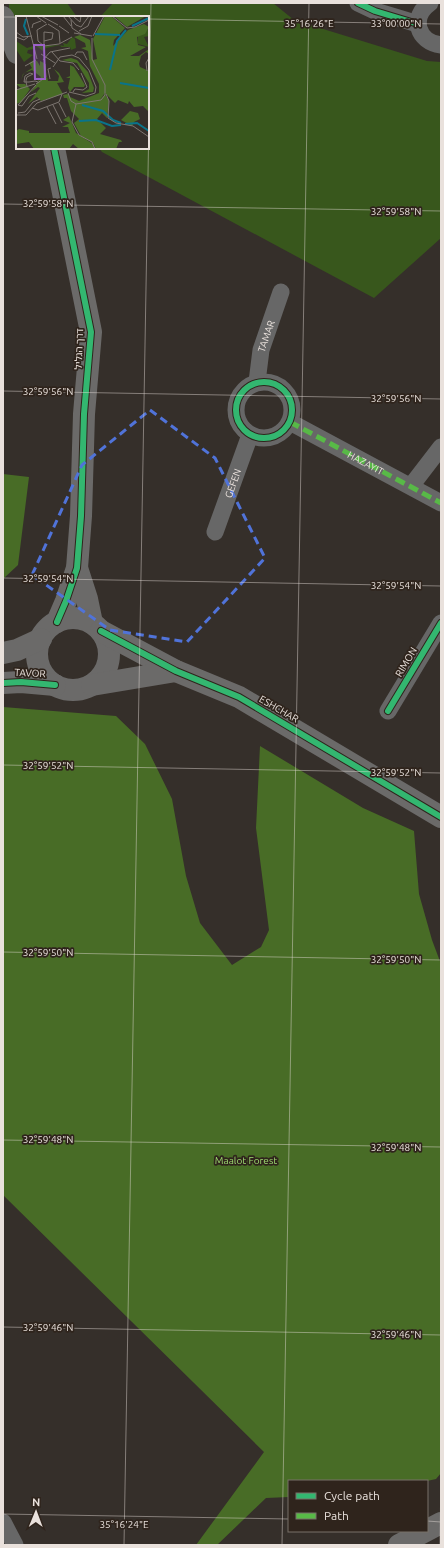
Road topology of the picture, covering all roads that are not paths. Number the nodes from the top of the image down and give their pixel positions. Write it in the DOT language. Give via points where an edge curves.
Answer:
graph roads {
  1 [pos="358,3"];
  2 [pos="430,3"];
  3 [pos="3,16"];
  4 [pos="418,24"];
  5 [pos="441,45"];
  6 [pos="16,50"];
  7 [pos="54,149"];
  8 [pos="281,292"];
  9 [pos="257,382"];
  10 [pos="290,422"];
  11 [pos="250,435"];
  12 [pos="441,447"];
  13 [pos="411,486"];
  14 [pos="441,503"];
  15 [pos="215,532"];
  16 [pos="77,568"];
  17 [pos="57,622"];
  18 [pos="441,623"];
  19 [pos="96,627"];
  20 [pos="41,639"];
  21 [pos="3,653"];
  22 [pos="176,671"];
  23 [pos="3,682"];
  24 [pos="92,684"];
  25 [pos="55,685"];
  26 [pos="388,711"];
  27 [pos="441,816"];
  28 [pos="3,1522"];
  29 [pos="441,1523"];
  30 [pos="428,1530"];
  31 [pos="424,1532"];
  32 [pos="15,1545"];
  33 [pos="399,1545"];
  1 -- 4 [label="street"];
  2 -- 4 [label="street" via="421,12"];
  3 -- 6 [label="street"];
  4 -- 5 [label="street" via="428,41"];
  7 -- 16 [label="street, דרך הגליל" via="91,332 84,414"];
  8 -- 9 [label="street, TAMAR" via="261,350"];
  9 -- 10 [label="street" via="278,385 286,392 293,412"];
  9 -- 11 [label="street" via="244,390 236,410 240,424"];
  10 -- 11 [label="street" via="273,437"];
  10 -- 13 [label="street, HAZAYIT"];
  11 -- 15 [label="street, GEFEN"];
  12 -- 13 [label="street"];
  13 -- 14 [label="street, HAZAYIT"];
  16 -- 17 [label="street, דרך הגליל"];
  16 -- 19 [label="street, דרך הגליל"];
  17 -- 19 [label="street" via="80,619"];
  17 -- 20 [label="street"];
  18 -- 26 [label="street, RIMON"];
  19 -- 22 [label="street, ESHCHAR"];
  19 -- 24 [label="street" via="107,642 109,652 105,670"];
  20 -- 21 [label="street" via="17,650"];
  20 -- 25 [label="street" via="38,649 41,670"];
  22 -- 24 [label="street"];
  22 -- 27 [label="street, ESHCHAR" via="239,697"];
  23 -- 25 [label="street, TAVOR"];
  24 -- 25 [label="street" via="74,690"];
  28 -- 32 [label="street"];
  29 -- 30 [label="street"];
  31 -- 33 [label="street"];
}
